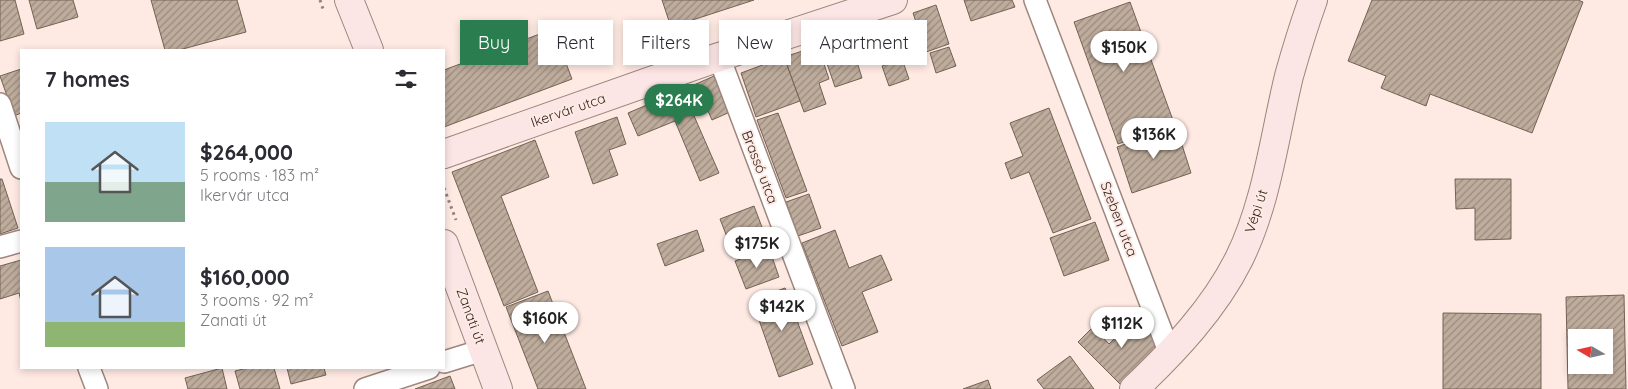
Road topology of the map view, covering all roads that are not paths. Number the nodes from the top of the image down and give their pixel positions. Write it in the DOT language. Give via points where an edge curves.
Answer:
graph roads {
  1 [pos="349,0"];
  2 [pos="892,0"];
  3 [pos="1035,0"];
  4 [pos="1313,0"];
  5 [pos="791,33"];
  6 [pos="370,49"];
  7 [pos="719,57"];
  8 [pos="722,65"];
  9 [pos="0,104"];
  10 [pos="445,154"];
  11 [pos="20,165"];
  12 [pos="20,241"];
  13 [pos="0,247"];
  14 [pos="445,247"];
  15 [pos="483,350"];
  16 [pos="1170,354"];
  17 [pos="445,362"];
  18 [pos="89,369"];
  19 [pos="426,369"];
  20 [pos="97,389"];
  21 [pos="365,389"];
  22 [pos="498,389"];
  23 [pos="844,389"];
  24 [pos="1134,389"];
  1 -- 6 [label="street"];
  2 -- 5 [label="street, Ikervár utca"];
  3 -- 16 [label="street, Szeben utca"];
  4 -- 16 [label="street, Vépi út" via="1289,76 1256,219 1239,260 1215,300"];
  7 -- 10 [label="street, Ikervár utca"];
  8 -- 23 [label="street, Brassó utca"];
  9 -- 11 [label="street"];
  12 -- 13 [label="street"];
  14 -- 15 [label="street, Zanati út"];
  15 -- 17 [label="street"];
  15 -- 22 [label="street, Zanati út"];
  16 -- 24 [label="street, Vépi út"];
  18 -- 20 [label="street"];
  19 -- 21 [label="street"];
}
